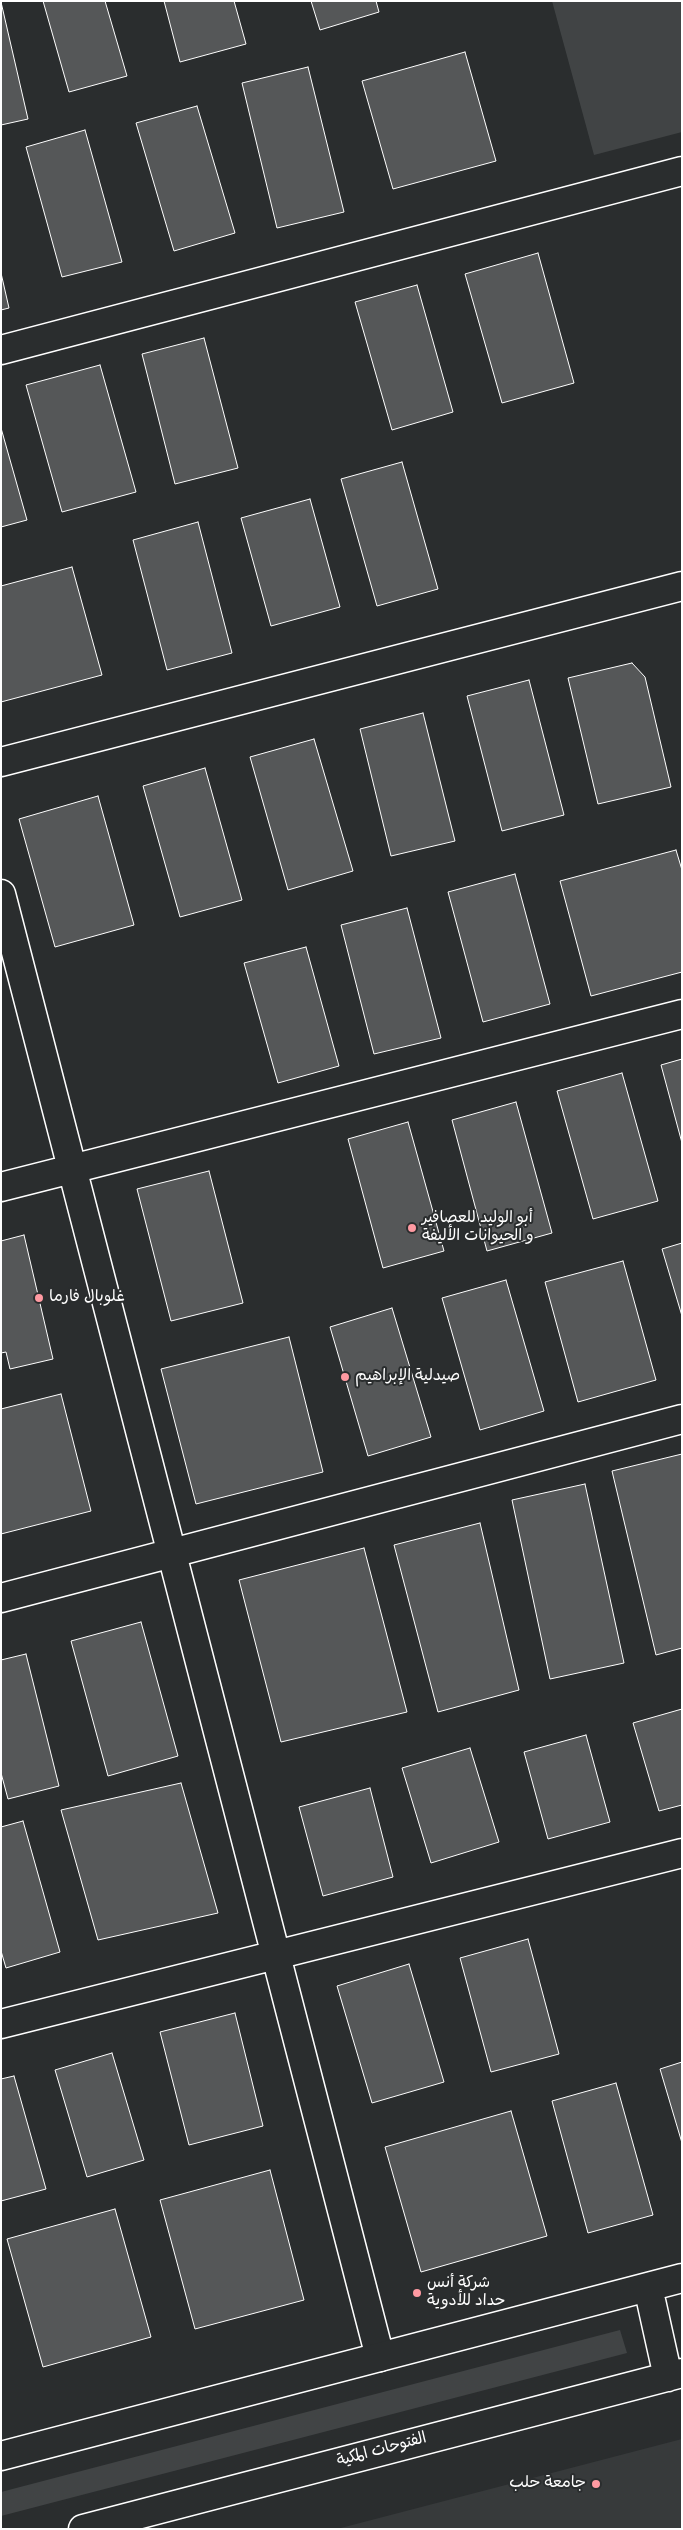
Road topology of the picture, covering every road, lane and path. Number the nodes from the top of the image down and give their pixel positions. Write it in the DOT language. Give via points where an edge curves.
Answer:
graph roads {
  1 [pos="682,171"];
  2 [pos="1,350"];
  3 [pos="682,586"];
  4 [pos="1,762"];
  5 [pos="1,894"];
  6 [pos="682,1014"];
  7 [pos="72,1169"];
  8 [pos="1,1187"];
  9 [pos="682,1419"];
  10 [pos="172,1553"];
  11 [pos="1,1598"];
  12 [pos="682,1853"];
  13 [pos="276,1955"];
  14 [pos="1,2024"];
  15 [pos="682,2278"];
  16 [pos="648,2287"];
  17 [pos="380,2357"];
  18 [pos="675,2375"];
  19 [pos="1,2456"];
  20 [pos="83,2529"];
  1 -- 2 [label="street"];
  3 -- 4 [label="street"];
  5 -- 7 [label="street"];
  6 -- 7 [label="street"];
  7 -- 8 [label="street"];
  7 -- 10 [label="street"];
  9 -- 10 [label="street"];
  10 -- 11 [label="street"];
  10 -- 13 [label="street"];
  12 -- 13 [label="street"];
  13 -- 14 [label="street"];
  13 -- 17 [label="street"];
  15 -- 16 [label="street"];
  16 -- 17 [label="street"];
  16 -- 18 [label="street"];
  17 -- 19 [label="street"];
  18 -- 20 [label="street, الفتوحات المكية"];
}
